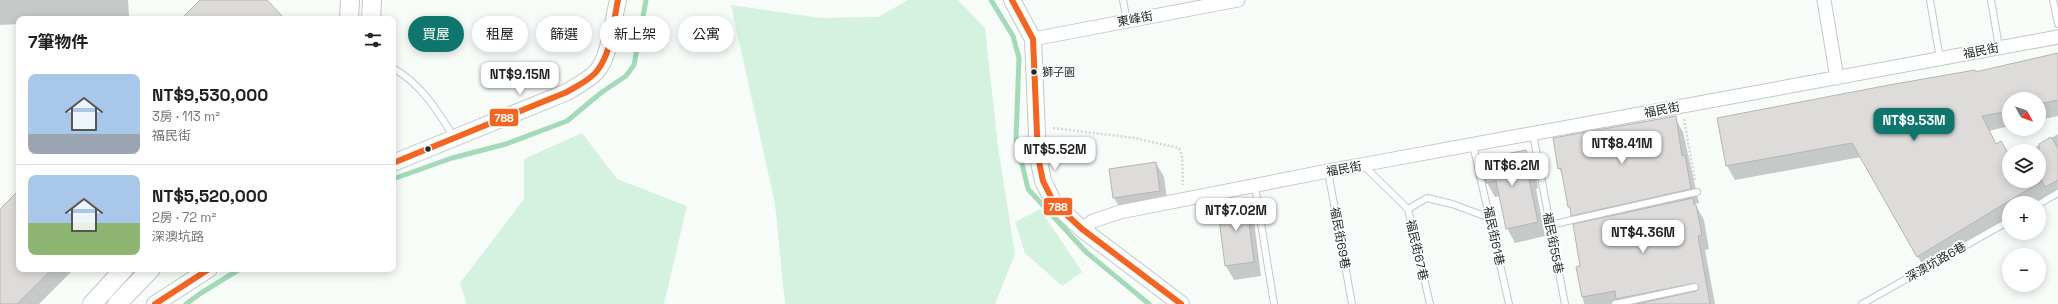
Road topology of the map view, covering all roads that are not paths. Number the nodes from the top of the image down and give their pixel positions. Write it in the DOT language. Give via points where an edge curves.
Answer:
graph roads {
  1 [pos="350,0"];
  2 [pos="372,0"];
  3 [pos="618,0"];
  4 [pos="1012,0"];
  5 [pos="1123,0"];
  6 [pos="1238,0"];
  7 [pos="1824,0"];
  8 [pos="1930,0"];
  9 [pos="1991,0"];
  10 [pos="2054,0"];
  11 [pos="1202,3"];
  12 [pos="349,16"];
  13 [pos="371,16"];
  14 [pos="1127,21"];
  15 [pos="2058,24"];
  16 [pos="2058,37"];
  17 [pos="1033,39"];
  18 [pos="1999,47"];
  19 [pos="1940,59"];
  20 [pos="396,70"];
  21 [pos="1837,78"];
  22 [pos="1533,134"];
  23 [pos="454,137"];
  24 [pos="1473,145"];
  25 [pos="396,162"];
  26 [pos="1364,166"];
  27 [pos="1328,171"];
  28 [pos="1255,186"];
  29 [pos="1697,192"];
  30 [pos="2058,193"];
  31 [pos="2046,200"];
  32 [pos="1408,209"];
  33 [pos="1490,218"];
  34 [pos="1550,225"];
  35 [pos="2002,225"];
  36 [pos="1082,229"];
  37 [pos="121,272"];
  38 [pos="148,272"];
  39 [pos="204,272"];
  40 [pos="1696,287"];
  41 [pos="92,304"];
  42 [pos="117,304"];
  43 [pos="155,304"];
  44 [pos="1181,304"];
  45 [pos="1274,304"];
  46 [pos="1352,304"];
  47 [pos="1430,304"];
  48 [pos="1509,304"];
  49 [pos="1565,304"];
  50 [pos="1616,304"];
  51 [pos="1862,304"];
  1 -- 12 [label="main road"];
  2 -- 13 [label="main road"];
  3 -- 23 [label="street" via="605,58 598,70 588,79 567,92"];
  4 -- 17 [label="street"];
  5 -- 14 [label="lane"];
  6 -- 11 [label="street, 東峰街"];
  7 -- 21 [label="street"];
  8 -- 19 [label="lane"];
  9 -- 18 [label="lane"];
  10 -- 15 [label="lane"];
  11 -- 14 [label="street, 東峰街"];
  14 -- 17 [label="street, 東峰街"];
  16 -- 18 [label="street, 福民街"];
  17 -- 36 [label="street" via="1038,157 1043,182 1054,203"];
  18 -- 19 [label="street, 福民街"];
  19 -- 21 [label="street, 福民街"];
  20 -- 23 [label="lane" via="420,88"];
  21 -- 22 [label="street, 福民街"];
  22 -- 24 [label="street, 福民街"];
  22 -- 34 [label="lane, 福民街55巷"];
  23 -- 25 [label="street"];
  24 -- 26 [label="street, 福民街"];
  24 -- 33 [label="lane, 福民街61巷"];
  26 -- 27 [label="street, 福民街"];
  26 -- 32 [label="lane, 福民街67巷"];
  27 -- 28 [label="street, 福民街"];
  27 -- 46 [label="lane, 福民街69巷"];
  28 -- 36 [label="street, 福民街" via="1120,212 1092,221"];
  28 -- 45 [label="lane"];
  29 -- 34 [label="lane"];
  30 -- 31 [label="lane"];
  32 -- 33 [label="lane" via="1427,198"];
  32 -- 47 [label="lane, 福民街67巷"];
  33 -- 48 [label="lane, 福民街61巷"];
  34 -- 49 [label="lane, 福民街55巷"];
  35 -- 51 [label="lane, 深澳坑路6巷"];
  36 -- 44 [label="street"];
  37 -- 41 [label="main road"];
  38 -- 42 [label="main road"];
  39 -- 43 [label="street"];
  40 -- 50 [label="lane"];
}
